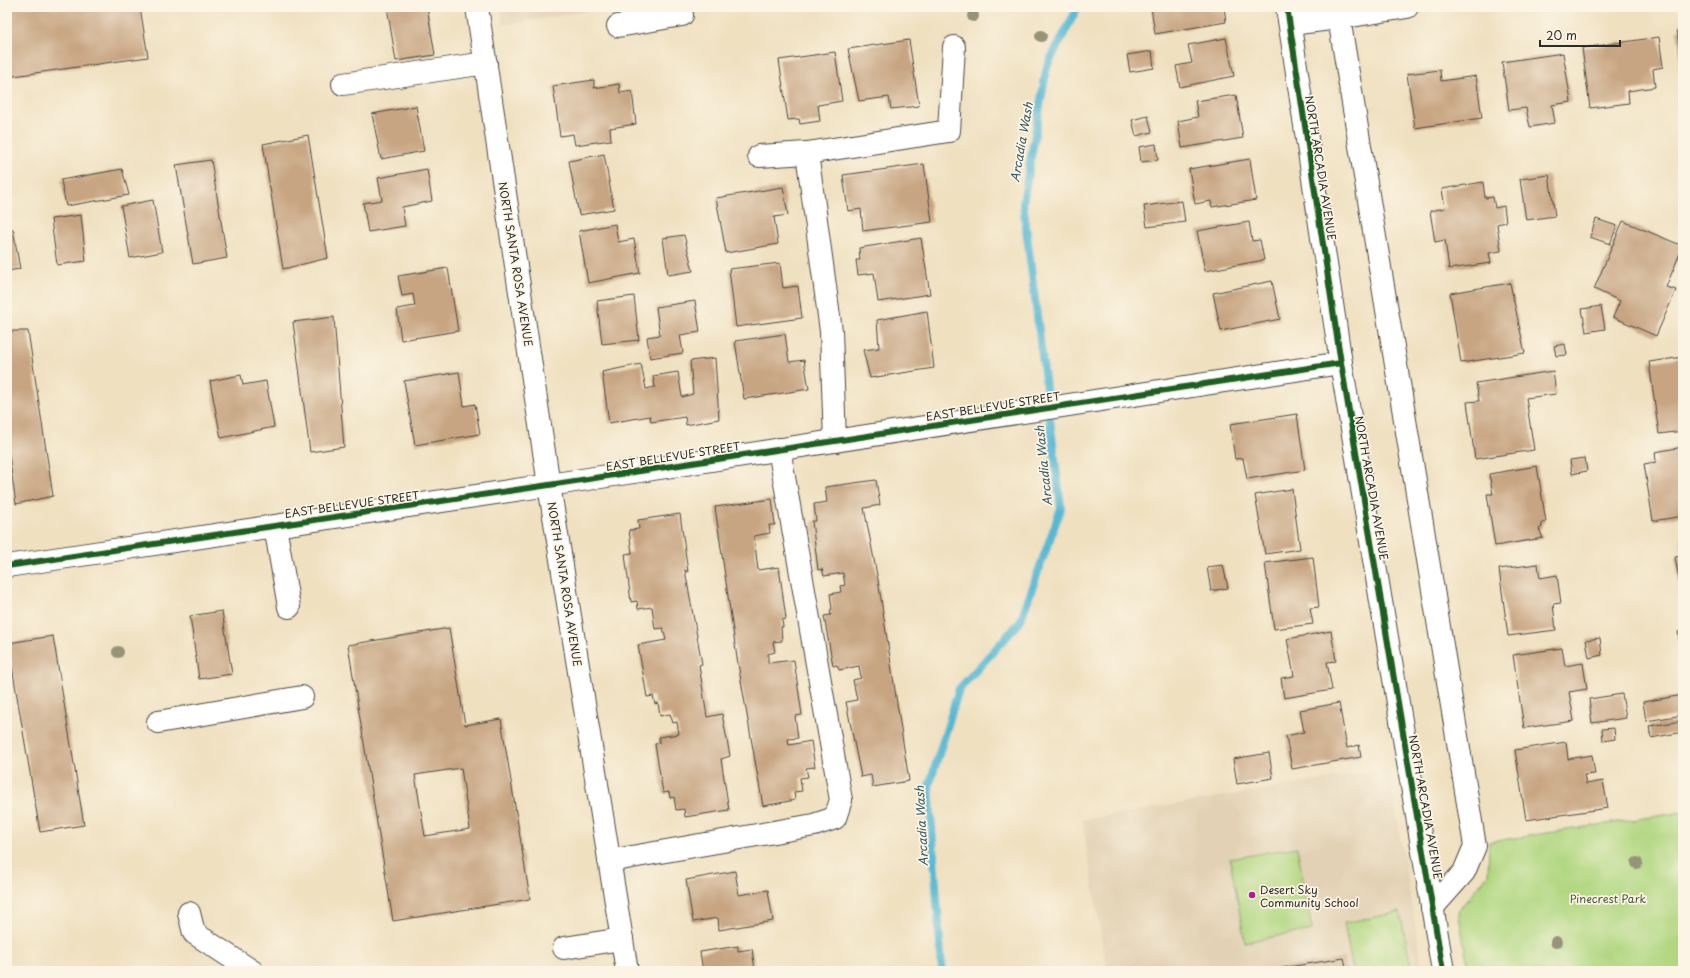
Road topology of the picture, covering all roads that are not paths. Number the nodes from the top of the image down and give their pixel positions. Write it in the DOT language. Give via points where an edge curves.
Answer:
graph roads {
  1 [pos="477,7"];
  2 [pos="1407,7"];
  3 [pos="682,15"];
  4 [pos="1288,15"];
  5 [pos="1339,18"];
  6 [pos="618,26"];
  7 [pos="954,48"];
  8 [pos="486,63"];
  9 [pos="343,84"];
  10 [pos="807,153"];
  11 [pos="759,156"];
  12 [pos="1341,363"];
  13 [pos="835,441"];
  14 [pos="779,450"];
  15 [pos="549,485"];
  16 [pos="275,526"];
  17 [pos="7,566"];
  18 [pos="289,606"];
  19 [pos="302,697"];
  20 [pos="158,722"];
  21 [pos="609,861"];
  22 [pos="1432,908"];
  23 [pos="189,913"];
  24 [pos="622,939"];
  25 [pos="564,948"];
  26 [pos="252,971"];
  27 [pos="627,971"];
  28 [pos="1443,971"];
  1 -- 8 [label="street, NORTH SANTA ROSA AVENUE"];
  2 -- 5 [label="street"];
  3 -- 6 [label="street"];
  4 -- 5 [label="street"];
  4 -- 12 [label="street, NORTH ARCADIA AVENUE"];
  5 -- 22 [label="street, NORTH ARCADIA AVENUE" via="1475,846 1464,872"];
  7 -- 10 [label="street" via="949,131"];
  8 -- 9 [label="street"];
  8 -- 15 [label="street, NORTH SANTA ROSA AVENUE"];
  10 -- 11 [label="street"];
  10 -- 13 [label="street" via="831,331"];
  12 -- 13 [label="street, EAST BELLEVUE STREET"];
  12 -- 22 [label="street, NORTH ARCADIA AVENUE"];
  13 -- 14 [label="street, EAST BELLEVUE STREET"];
  14 -- 15 [label="street, EAST BELLEVUE STREET"];
  14 -- 21 [label="street" via="841,800 835,818"];
  15 -- 16 [label="street, EAST BELLEVUE STREET"];
  15 -- 21 [label="street, NORTH SANTA ROSA AVENUE"];
  16 -- 17 [label="street, EAST BELLEVUE STREET"];
  16 -- 18 [label="street"];
  19 -- 20 [label="street"];
  21 -- 24 [label="street, NORTH SANTA ROSA AVENUE"];
  22 -- 28 [label="street, NORTH ARCADIA AVENUE"];
  23 -- 26 [label="street" via="194,933"];
  24 -- 25 [label="street"];
  24 -- 27 [label="street, NORTH SANTA ROSA AVENUE"];
}
